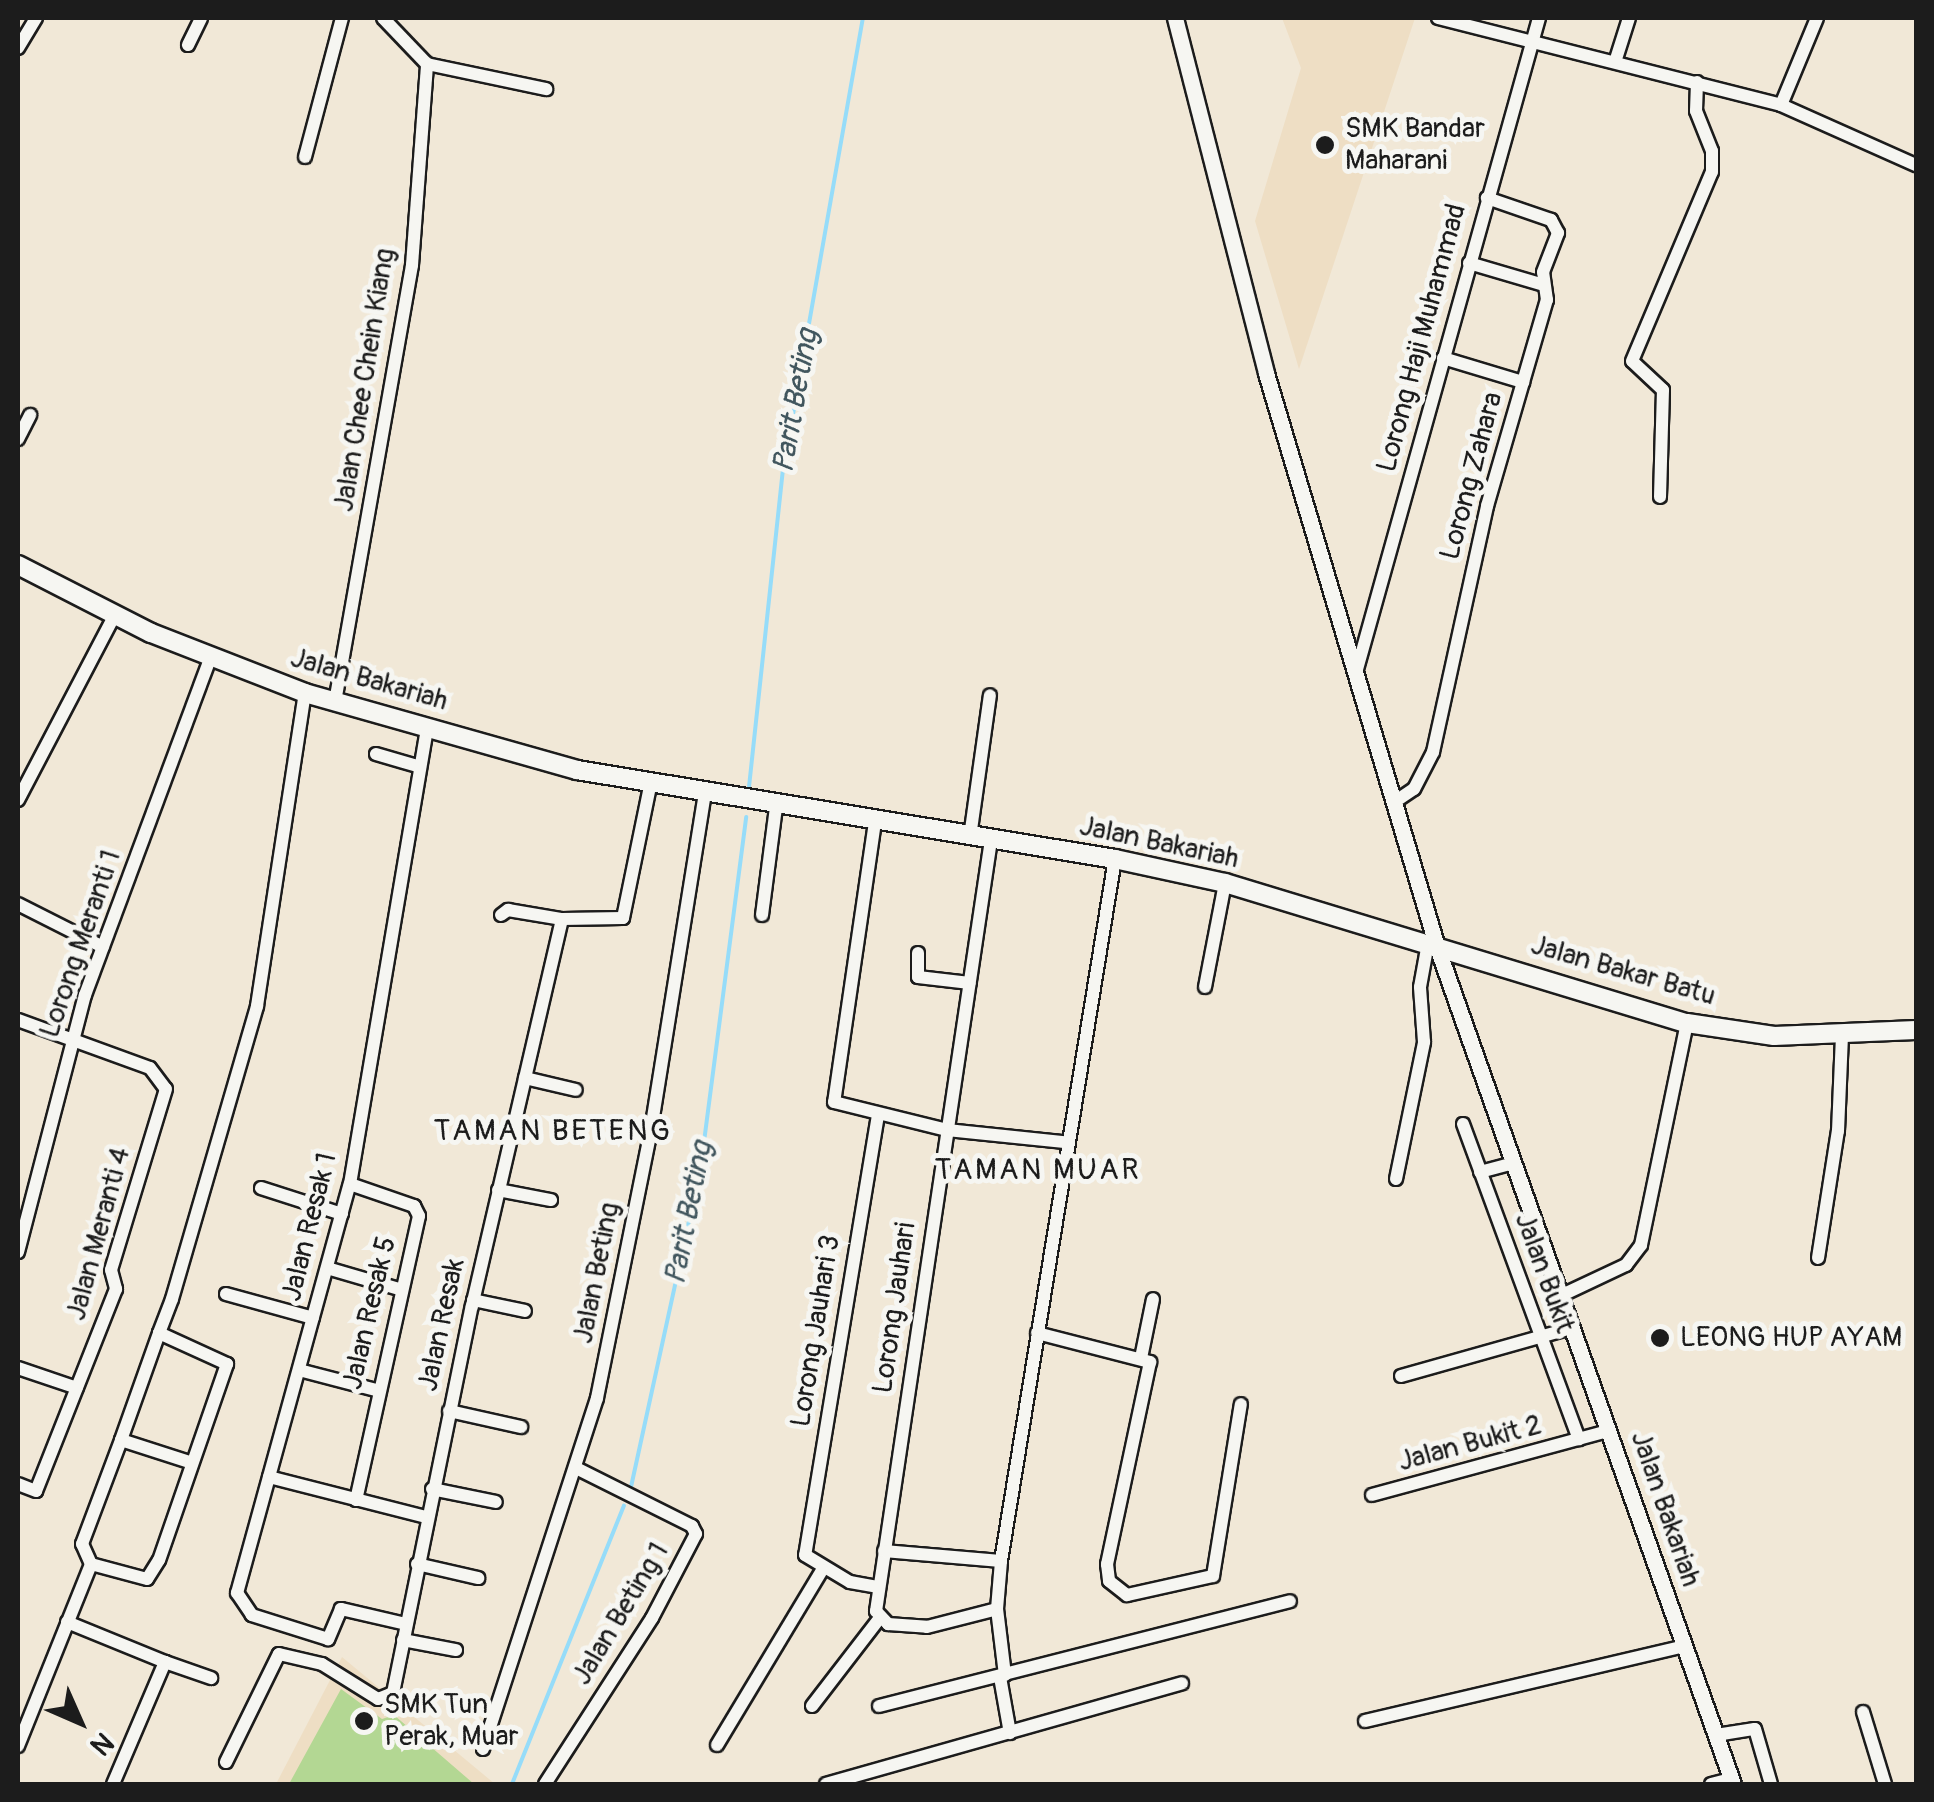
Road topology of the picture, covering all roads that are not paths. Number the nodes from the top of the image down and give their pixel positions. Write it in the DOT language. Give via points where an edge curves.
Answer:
graph roads {
  1 [pos="36,18"];
  2 [pos="201,18"];
  3 [pos="342,18"];
  4 [pos="384,18"];
  5 [pos="1175,18"];
  6 [pos="1438,18"];
  7 [pos="1540,18"];
  8 [pos="1630,18"];
  9 [pos="1817,18"];
  10 [pos="1534,37"];
  11 [pos="188,45"];
  12 [pos="18,48"];
  13 [pos="1616,59"];
  14 [pos="428,64"];
  15 [pos="1697,82"];
  16 [pos="546,88"];
  17 [pos="1781,105"];
  18 [pos="305,156"];
  19 [pos="1916,166"];
  20 [pos="1487,198"];
  21 [pos="1469,263"];
  22 [pos="1544,286"];
  23 [pos="1442,358"];
  24 [pos="1523,382"];
  25 [pos="30,416"];
  26 [pos="18,439"];
  27 [pos="1660,497"];
  28 [pos="18,565"];
  29 [pos="114,616"];
  30 [pos="211,657"];
  31 [pos="1356,673"];
  32 [pos="304,693"];
  33 [pos="990,695"];
  34 [pos="335,702"];
  35 [pos="427,727"];
  36 [pos="376,754"];
  37 [pos="418,766"];
  38 [pos="650,786"];
  39 [pos="705,792"];
  40 [pos="18,800"];
  41 [pos="1393,803"];
  42 [pos="776,807"];
  43 [pos="875,822"];
  44 [pos="970,837"];
  45 [pos="991,840"];
  46 [pos="1114,858"];
  47 [pos="1225,884"];
  48 [pos="18,904"];
  49 [pos="501,915"];
  50 [pos="762,915"];
  51 [pos="562,919"];
  52 [pos="1432,945"];
  53 [pos="103,947"];
  54 [pos="918,953"];
  55 [pos="970,984"];
  56 [pos="1205,988"];
  57 [pos="18,1020"];
  58 [pos="1687,1023"];
  59 [pos="1916,1030"];
  60 [pos="1842,1034"];
  61 [pos="74,1038"];
  62 [pos="524,1078"];
  63 [pos="576,1090"];
  64 [pos="878,1116"];
  65 [pos="1463,1124"];
  66 [pos="947,1130"];
  67 [pos="1064,1142"];
  68 [pos="1513,1163"];
  69 [pos="1480,1172"];
  70 [pos="1396,1179"];
  71 [pos="350,1184"];
  72 [pos="261,1188"];
  73 [pos="498,1190"];
  74 [pos="550,1200"];
  75 [pos="342,1214"];
  76 [pos="18,1252"];
  77 [pos="1818,1258"];
  78 [pos="326,1268"];
  79 [pos="399,1289"];
  80 [pos="226,1294"];
  81 [pos="1560,1296"];
  82 [pos="1154,1299"];
  83 [pos="473,1300"];
  84 [pos="524,1311"];
  85 [pos="313,1318"];
  86 [pos="1572,1328"];
  87 [pos="160,1333"];
  88 [pos="1037,1333"];
  89 [pos="1540,1335"];
  90 [pos="1146,1360"];
  91 [pos="18,1368"];
  92 [pos="298,1370"];
  93 [pos="1402,1376"];
  94 [pos="77,1388"];
  95 [pos="376,1390"];
  96 [pos="1241,1404"];
  97 [pos="450,1411"];
  98 [pos="521,1427"];
  99 [pos="1608,1430"];
  100 [pos="1579,1439"];
  101 [pos="121,1440"];
  102 [pos="190,1462"];
  103 [pos="576,1468"];
  104 [pos="269,1477"];
  105 [pos="18,1484"];
  106 [pos="432,1489"];
  107 [pos="1372,1494"];
  108 [pos="356,1500"];
  109 [pos="496,1502"];
  110 [pos="426,1518"];
  111 [pos="884,1551"];
  112 [pos="1000,1561"];
  113 [pos="92,1564"];
  114 [pos="417,1564"];
  115 [pos="822,1570"];
  116 [pos="478,1578"];
  117 [pos="879,1587"];
  118 [pos="1290,1600"];
  119 [pos="997,1609"];
  120 [pos="878,1612"];
  121 [pos="67,1622"];
  122 [pos="406,1624"];
  123 [pos="403,1640"];
  124 [pos="1684,1646"];
  125 [pos="456,1650"];
  126 [pos="165,1662"];
  127 [pos="1002,1676"];
  128 [pos="211,1678"];
  129 [pos="1182,1683"];
  130 [pos="812,1706"];
  131 [pos="879,1706"];
  132 [pos="1863,1712"];
  133 [pos="1365,1722"];
  134 [pos="1010,1732"];
  135 [pos="1716,1735"];
  136 [pos="18,1746"];
  137 [pos="716,1746"];
  138 [pos="483,1750"];
  139 [pos="226,1762"];
  140 [pos="872,1778"];
  141 [pos="1732,1782"];
  142 [pos="112,1784"];
  143 [pos="544,1784"];
  144 [pos="826,1784"];
  145 [pos="1711,1784"];
  146 [pos="1771,1784"];
  147 [pos="1885,1784"];
  1 -- 12 [label="street"];
  2 -- 11 [label="street"];
  3 -- 18 [label="street"];
  4 -- 14 [label="street"];
  5 -- 31 [label="street" via="1266,372"];
  6 -- 10 [label="street"];
  7 -- 10 [label="street, Lorong Haji Muhammad"];
  8 -- 13 [label="street"];
  9 -- 17 [label="street"];
  10 -- 13 [label="street"];
  10 -- 20 [label="street, Lorong Haji Muhammad"];
  13 -- 15 [label="street"];
  14 -- 16 [label="street"];
  14 -- 34 [label="street, Jalan Chee Chein Kiang" via="412,265"];
  15 -- 17 [label="street"];
  15 -- 27 [label="street" via="1696,112 1712,151 1712,172 1632,362 1663,390"];
  17 -- 19 [label="street"];
  20 -- 21 [label="street, Lorong Haji Muhammad"];
  20 -- 22 [label="street, Lorong Zahara" via="1558,227"];
  21 -- 22 [label="street"];
  21 -- 23 [label="street, Lorong Haji Muhammad"];
  22 -- 24 [label="street, Lorong Zahara" via="1547,300"];
  23 -- 24 [label="street"];
  23 -- 31 [label="street, Lorong Haji Muhammad"];
  24 -- 41 [label="street, Lorong Zahara" via="1487,506 1433,752 1414,789"];
  25 -- 26 [label="street"];
  28 -- 29 [label="main road, Jalan Bakariah"];
  29 -- 30 [label="main road, Jalan Bakariah"];
  29 -- 40 [label="street"];
  30 -- 32 [label="main road, Jalan Bakariah"];
  30 -- 53 [label="street, Lorong Meranti 1"];
  31 -- 41 [label="street"];
  32 -- 34 [label="main road, Jalan Bakariah"];
  32 -- 87 [label="street" via="257,1006"];
  33 -- 44 [label="street"];
  34 -- 35 [label="main road, Jalan Bakariah"];
  35 -- 37 [label="street, Jalan Resak 1"];
  35 -- 38 [label="main road, Jalan Bakariah"];
  36 -- 37 [label="street"];
  37 -- 71 [label="street, Jalan Resak 1"];
  38 -- 39 [label="main road, Jalan Bakariah"];
  38 -- 51 [label="street" via="624,918"];
  39 -- 42 [label="main road, Jalan Bakariah"];
  39 -- 103 [label="street, Jalan Beting" via="629,1246"];
  41 -- 52 [label="street"];
  42 -- 43 [label="main road, Jalan Bakariah"];
  42 -- 50 [label="street"];
  43 -- 44 [label="main road, Jalan Bakariah"];
  43 -- 64 [label="street" via="833,1097 839,1108"];
  44 -- 45 [label="main road, Jalan Bakariah"];
  45 -- 46 [label="main road, Jalan Bakariah"];
  45 -- 55 [label="street, Lorong Jauhari"];
  46 -- 47 [label="main road, Jalan Bakariah"];
  46 -- 67 [label="street"];
  47 -- 52 [label="main road, Jalan Bakariah"];
  47 -- 56 [label="street"];
  48 -- 53 [label="street"];
  49 -- 51 [label="street" via="508,910"];
  51 -- 62 [label="street, Jalan Resak"];
  52 -- 58 [label="main road, Jalan Bakar Batu"];
  52 -- 68 [label="street, Jalan Bakariah"];
  52 -- 70 [label="street" via="1420,987 1424,1042"];
  53 -- 61 [label="street, Lorong Meranti 1"];
  54 -- 55 [label="street" via="918,977"];
  55 -- 66 [label="street, Lorong Jauhari"];
  57 -- 61 [label="street"];
  58 -- 60 [label="main road, Jalan Bakar Batu" via="1774,1036"];
  58 -- 81 [label="street" via="1641,1245 1626,1265"];
  59 -- 60 [label="main road, Jalan Bakar Batu"];
  60 -- 77 [label="street" via="1838,1131"];
  61 -- 76 [label="street, Lorong Meranti 1"];
  61 -- 94 [label="street, Jalan Meranti 4" via="150,1068 166,1089 111,1270 116,1286"];
  62 -- 63 [label="street"];
  62 -- 73 [label="street, Jalan Resak"];
  64 -- 66 [label="street"];
  64 -- 115 [label="street, Lorong Jauhari 3" via="805,1556"];
  65 -- 69 [label="street, Jalan Bukit"];
  66 -- 67 [label="street"];
  66 -- 111 [label="street, Lorong Jauhari"];
  67 -- 88 [label="street"];
  68 -- 69 [label="street"];
  68 -- 81 [label="street, Jalan Bakariah"];
  69 -- 89 [label="street, Jalan Bukit"];
  71 -- 75 [label="street, Jalan Resak 1"];
  71 -- 79 [label="street, Jalan Resak 5" via="419,1211"];
  72 -- 75 [label="street"];
  73 -- 74 [label="street"];
  73 -- 83 [label="street, Jalan Resak"];
  75 -- 78 [label="street, Jalan Resak 1"];
  78 -- 79 [label="street"];
  78 -- 85 [label="street, Jalan Resak 1"];
  79 -- 95 [label="street, Jalan Resak 5"];
  80 -- 85 [label="street"];
  81 -- 86 [label="street, Jalan Bakariah"];
  82 -- 90 [label="street"];
  83 -- 84 [label="street"];
  83 -- 97 [label="street, Jalan Resak"];
  85 -- 92 [label="street, Jalan Resak 1"];
  86 -- 89 [label="street"];
  86 -- 99 [label="street, Jalan Bakariah"];
  87 -- 101 [label="street"];
  87 -- 102 [label="street" via="227,1364"];
  88 -- 90 [label="street"];
  88 -- 112 [label="street"];
  89 -- 93 [label="street"];
  89 -- 100 [label="street, Jalan Bukit"];
  90 -- 96 [label="street" via="1106,1574 1127,1595 1213,1576"];
  91 -- 94 [label="street"];
  92 -- 95 [label="street"];
  92 -- 104 [label="street, Jalan Resak 1"];
  94 -- 105 [label="street, Jalan Meranti 4" via="36,1491"];
  95 -- 108 [label="street, Jalan Resak 5"];
  97 -- 98 [label="street"];
  97 -- 106 [label="street, Jalan Resak"];
  99 -- 100 [label="street, Jalan Bukit 2"];
  99 -- 124 [label="street, Jalan Bakariah"];
  100 -- 107 [label="street, Jalan Bukit 2"];
  101 -- 102 [label="street"];
  101 -- 113 [label="street" via="82,1544"];
  102 -- 113 [label="street" via="153,1575 147,1579"];
  103 -- 138 [label="street, Jalan Beting"];
  103 -- 143 [label="street, Jalan Beting 1" via="692,1526 696,1534 652,1618"];
  104 -- 108 [label="street"];
  104 -- 122 [label="street, Jalan Resak 1" via="237,1593 242,1608 328,1639 341,1609"];
  106 -- 109 [label="street"];
  106 -- 110 [label="street, Jalan Resak"];
  108 -- 110 [label="street"];
  110 -- 114 [label="street, Jalan Resak"];
  111 -- 112 [label="street"];
  111 -- 117 [label="street, Lorong Jauhari"];
  112 -- 119 [label="street"];
  113 -- 121 [label="street"];
  114 -- 116 [label="street"];
  114 -- 122 [label="street, Jalan Resak"];
  115 -- 117 [label="street"];
  115 -- 137 [label="street"];
  117 -- 120 [label="street, Lorong Jauhari"];
  118 -- 127 [label="street"];
  119 -- 120 [label="street" via="928,1627"];
  119 -- 127 [label="street"];
  120 -- 130 [label="street"];
  121 -- 126 [label="street"];
  121 -- 136 [label="street"];
  122 -- 123 [label="street, Jalan Resak"];
  123 -- 125 [label="street"];
  123 -- 139 [label="street, Jalan Resak" via="393,1693 385,1700 322,1664 279,1654"];
  124 -- 133 [label="street"];
  124 -- 135 [label="street, Jalan Bakariah"];
  126 -- 128 [label="street"];
  126 -- 142 [label="street"];
  127 -- 131 [label="street"];
  127 -- 134 [label="street"];
  129 -- 134 [label="street"];
  132 -- 147 [label="street"];
  134 -- 140 [label="street"];
  135 -- 141 [label="street, Jalan Bakariah"];
  135 -- 146 [label="street" via="1755,1729"];
  140 -- 144 [label="street"];
  141 -- 145 [label="street"];
}
